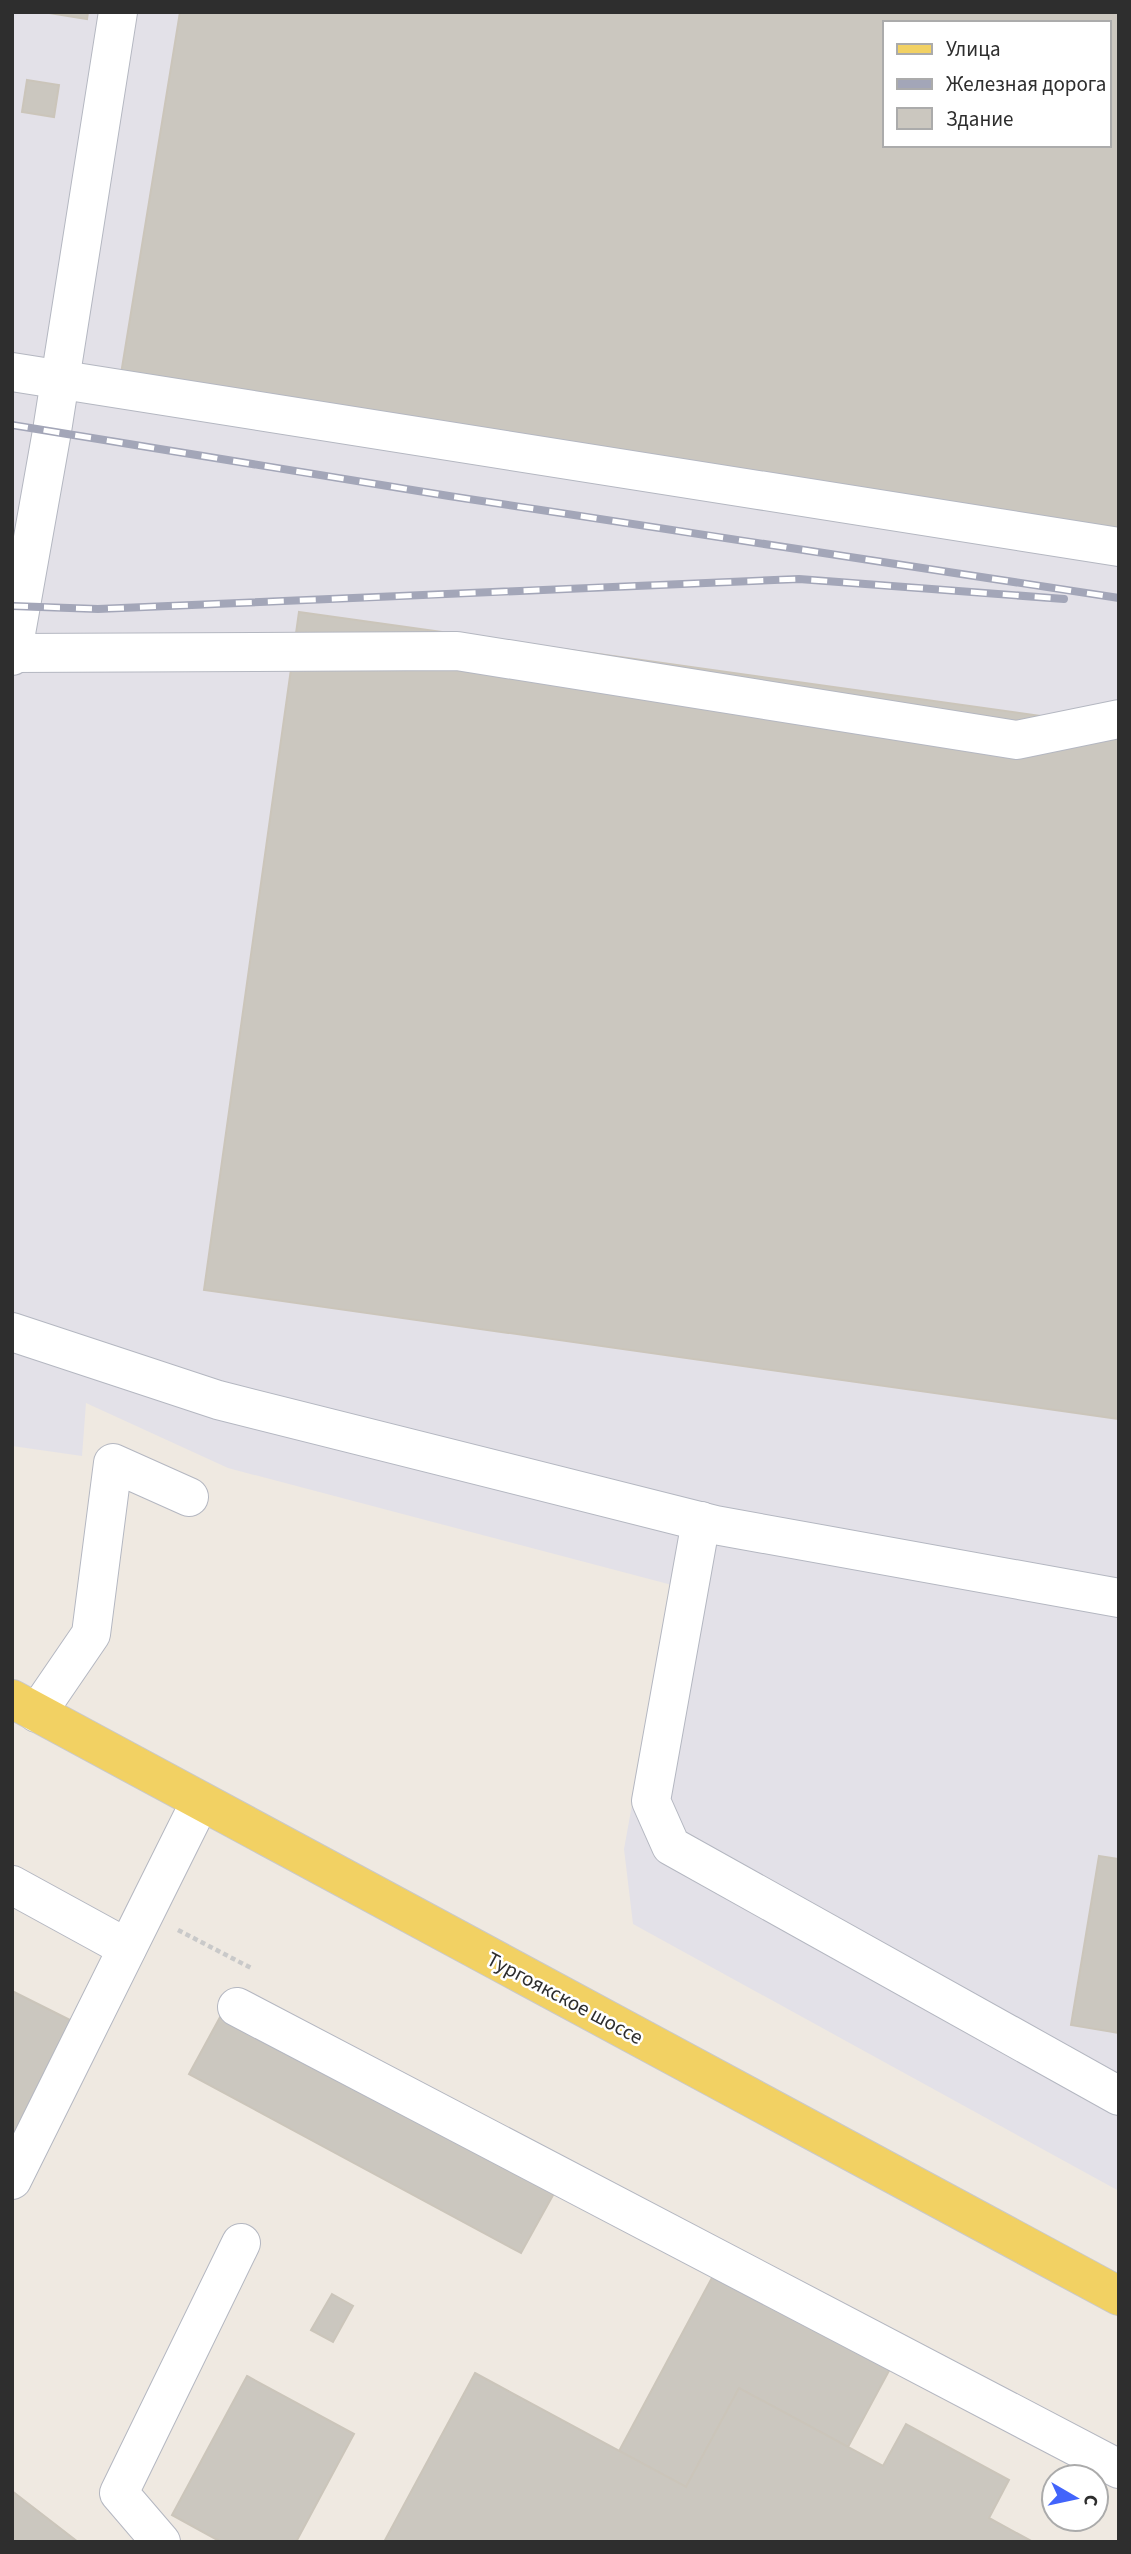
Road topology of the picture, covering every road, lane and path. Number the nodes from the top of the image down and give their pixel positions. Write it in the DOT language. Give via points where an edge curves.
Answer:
graph roads {
  1 [pos="118,12"];
  2 [pos="12,372"];
  3 [pos="60,380"];
  4 [pos="1119,547"];
  5 [pos="12,654"];
  6 [pos="1119,719"];
  7 [pos="12,1332"];
  8 [pos="189,1497"];
  9 [pos="701,1521"];
  10 [pos="1119,1598"];
  11 [pos="25,1706"];
  12 [pos="200,1802"];
  13 [pos="12,1885"];
  14 [pos="127,1948"];
  15 [pos="237,2007"];
  16 [pos="1119,2096"];
  17 [pos="12,2180"];
  18 [pos="241,2243"];
  19 [pos="1119,2296"];
  20 [pos="1119,2469"];
  21 [pos="161,2542"];
  1 -- 3 [label="lane"];
  2 -- 3 [label="lane"];
  3 -- 4 [label="lane"];
  3 -- 5 [label="lane"];
  5 -- 6 [label="lane" via="457,651 1017,740"];
  7 -- 9 [label="lane" via="218,1400"];
  8 -- 11 [label="lane" via="113,1463 91,1634"];
  9 -- 10 [label="lane"];
  9 -- 16 [label="lane" via="651,1801 671,1846"];
  11 -- 12 [label="main road, Тургоякское шоссе"];
  12 -- 14 [label="lane"];
  12 -- 19 [label="main road, Тургоякское шоссе"];
  13 -- 14 [label="lane"];
  14 -- 17 [label="lane"];
  15 -- 20 [label="lane"];
  18 -- 21 [label="lane" via="119,2493"];
}
